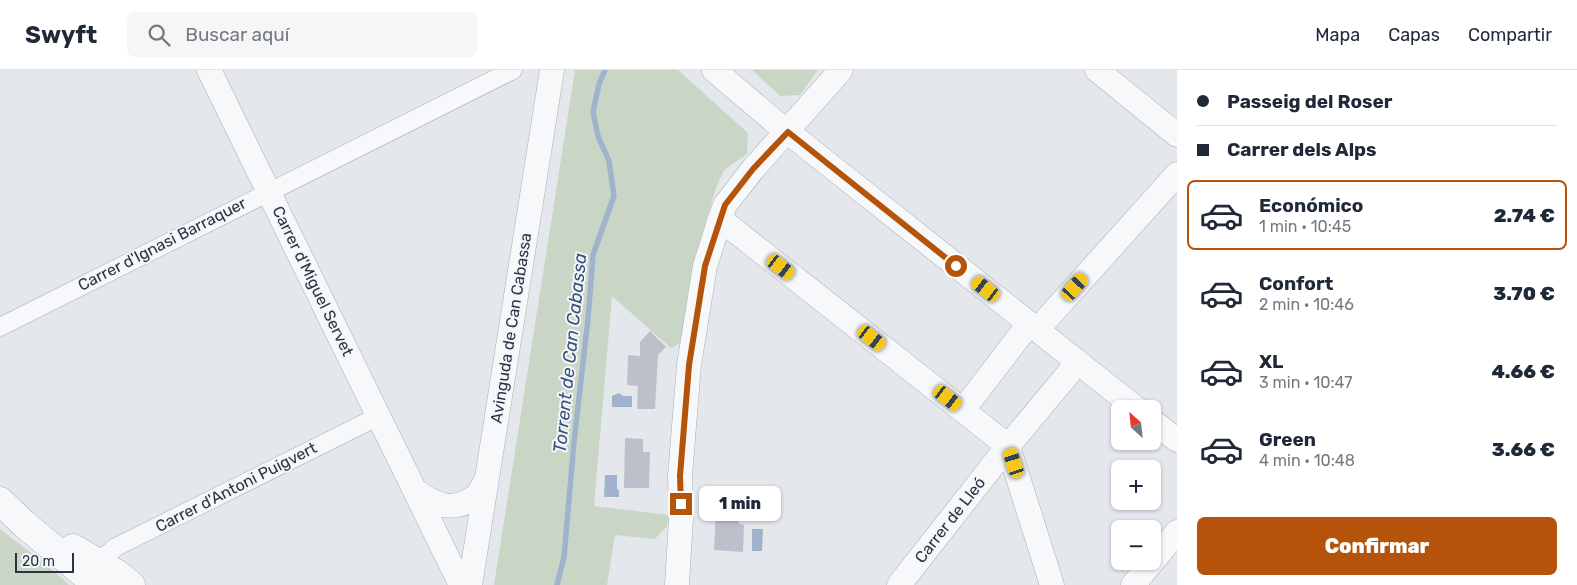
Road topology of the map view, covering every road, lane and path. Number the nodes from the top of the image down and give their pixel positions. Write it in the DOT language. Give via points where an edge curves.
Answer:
graph roads {
  1 [pos="210,70"];
  2 [pos="513,70"];
  3 [pos="552,70"];
  4 [pos="714,70"];
  5 [pos="841,70"];
  6 [pos="1097,70"];
  7 [pos="788,132"];
  8 [pos="1177,134"];
  9 [pos="1177,174"];
  10 [pos="269,191"];
  11 [pos="720,219"];
  12 [pos="0,327"];
  13 [pos="1033,327"];
  14 [pos="1078,362"];
  15 [pos="1126,400"];
  16 [pos="963,410"];
  17 [pos="379,416"];
  18 [pos="1161,428"];
  19 [pos="1177,440"];
  20 [pos="1008,446"];
  21 [pos="486,480"];
  22 [pos="416,491"];
  23 [pos="0,501"];
  24 [pos="1177,532"];
  25 [pos="97,574"];
  26 [pos="131,585"];
  27 [pos="461,585"];
  28 [pos="470,585"];
  29 [pos="677,585"];
  30 [pos="899,585"];
  31 [pos="1052,585"];
  32 [pos="1133,585"];
  1 -- 10 [label="street, Carrer d'Miguel Servet"];
  2 -- 10 [label="street, Carrer d'Ignasi Barraquer"];
  3 -- 21 [label="street, Avinguda de Can Cabassa"];
  4 -- 7 [label="street"];
  5 -- 7 [label="street"];
  6 -- 8 [label="street"];
  7 -- 11 [label="street" via="753,169 725,205"];
  7 -- 13 [label="street"];
  9 -- 13 [label="street"];
  10 -- 12 [label="street, Carrer d'Ignasi Barraquer"];
  10 -- 17 [label="street, Carrer d'Miguel Servet"];
  11 -- 16 [label="street"];
  11 -- 29 [label="street" via="705,266 689,365 680,476"];
  13 -- 14 [label="street"];
  13 -- 16 [label="street"];
  14 -- 15 [label="street"];
  14 -- 20 [label="street, Carrer de Lleó"];
  16 -- 20 [label="street"];
  17 -- 22 [label="street, Carrer d'Miguel Servet"];
  17 -- 25 [label="street, Carrer d'Antoni Puigvert" via="116,547"];
  18 -- 19 [label="street"];
  20 -- 30 [label="street, Carrer de Lleó"];
  20 -- 31 [label="street"];
  21 -- 22 [label="street" via="476,496 448,507 432,502"];
  21 -- 28 [label="street, Avinguda de Can Cabassa"];
  22 -- 27 [label="street, Carrer d'Miguel Servet"];
  23 -- 25 [label="street" via="23,523 82,553"];
  24 -- 32 [label="street"];
  25 -- 26 [label="street" via="116,573"];
}
